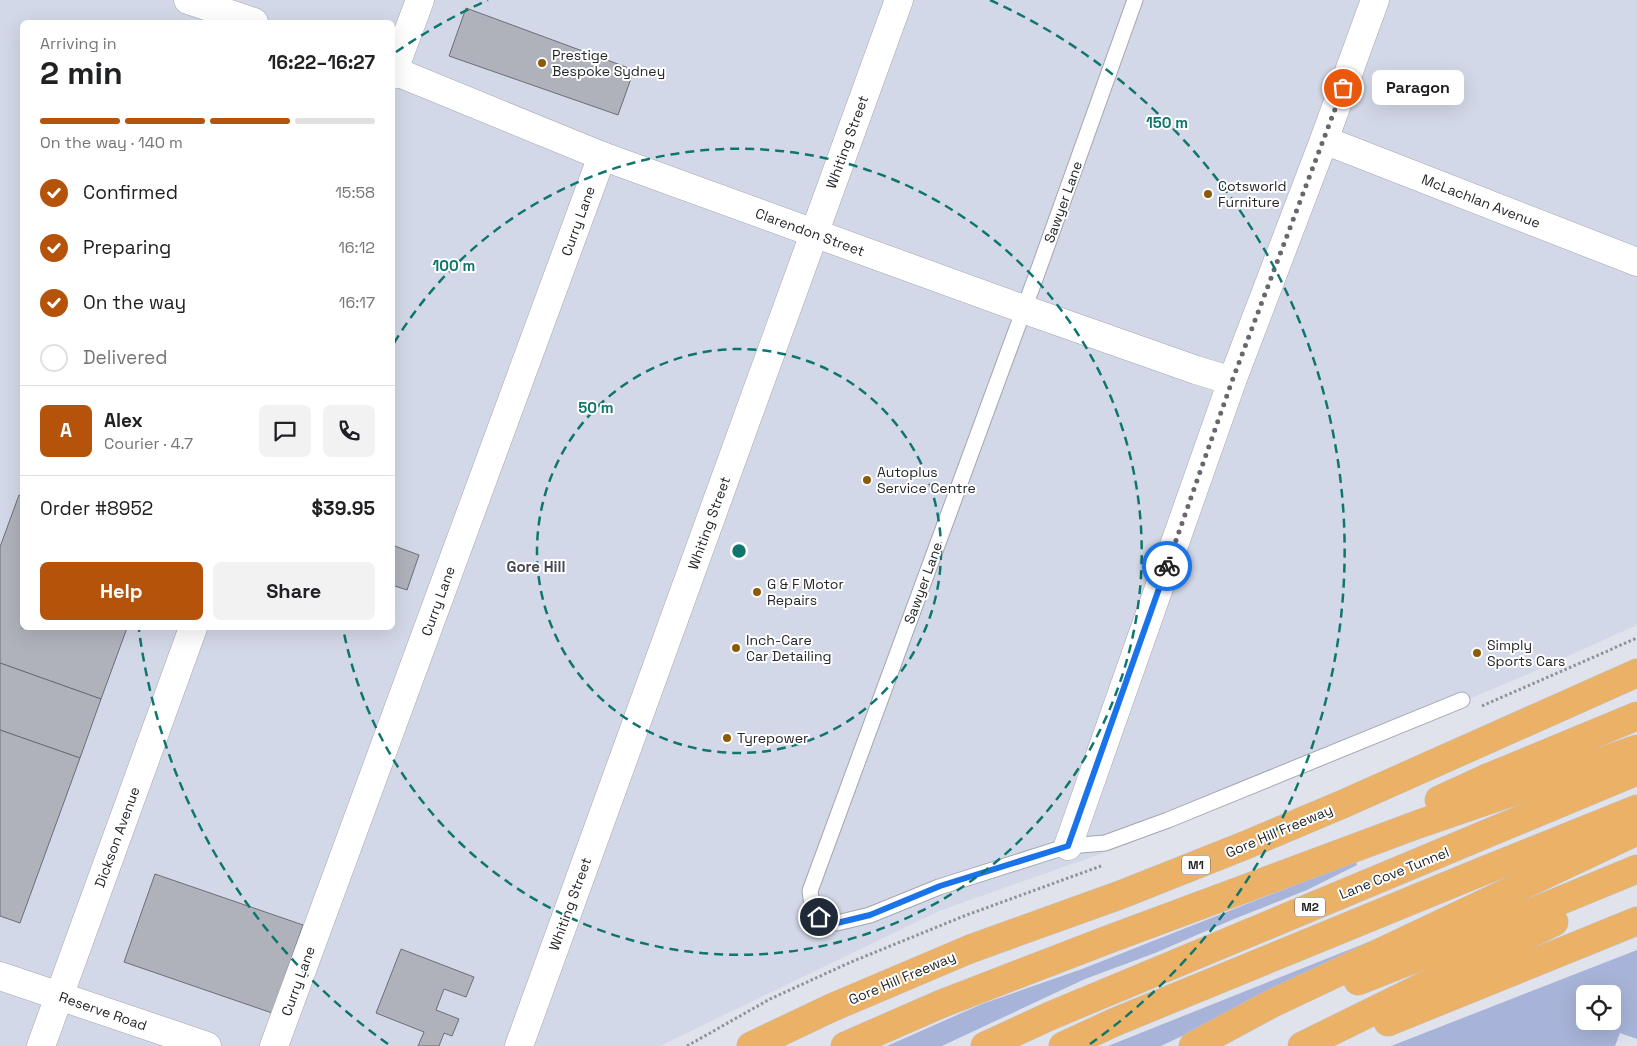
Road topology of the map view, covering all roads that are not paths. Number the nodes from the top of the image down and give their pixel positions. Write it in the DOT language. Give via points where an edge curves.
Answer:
graph roads {
  1 [pos="188,0"];
  2 [pos="420,0"];
  3 [pos="899,0"];
  4 [pos="1135,0"];
  5 [pos="1375,0"];
  6 [pos="248,20"];
  7 [pos="395,67"];
  8 [pos="395,73"];
  9 [pos="1324,140"];
  10 [pos="602,156"];
  11 [pos="814,234"];
  12 [pos="1637,262"];
  13 [pos="1022,310"];
  14 [pos="1232,381"];
  15 [pos="192,630"];
  16 [pos="1637,673"];
  17 [pos="1462,700"];
  18 [pos="1637,716"];
  19 [pos="1637,749"];
  20 [pos="1637,771"];
  21 [pos="1637,809"];
  22 [pos="1637,832"];
  23 [pos="1068,846"];
  24 [pos="1637,869"];
  25 [pos="1637,884"];
  26 [pos="1220,898"];
  27 [pos="1637,921"];
  28 [pos="0,976"];
  29 [pos="59,997"];
  30 [pos="41,1046"];
  31 [pos="207,1046"];
  32 [pos="274,1046"];
  33 [pos="519,1046"];
  34 [pos="752,1046"];
  35 [pos="845,1046"];
  36 [pos="985,1046"];
  37 [pos="1063,1046"];
  38 [pos="1194,1046"];
  39 [pos="1302,1046"];
  40 [pos="1327,1046"];
  1 -- 6 [label="street"];
  2 -- 7 [label="street"];
  3 -- 11 [label="street, Whiting Street"];
  4 -- 13 [label="lane, Sawyer Lane"];
  5 -- 9 [label="street"];
  8 -- 10 [label="street, Clarendon Street"];
  9 -- 12 [label="street, McLachlan Avenue"];
  9 -- 14 [label="street"];
  10 -- 11 [label="street, Clarendon Street"];
  10 -- 32 [label="street, Curry Lane"];
  11 -- 13 [label="street, Clarendon Street"];
  11 -- 33 [label="street, Whiting Street"];
  13 -- 14 [label="street, Clarendon Street"];
  13 -- 23 [label="lane, Sawyer Lane" via="810,891 812,905 819,917 837,923 870,915 940,886"];
  14 -- 23 [label="street"];
  15 -- 29 [label="street, Dickson Avenue"];
  16 -- 34 [label="highway, Gore Hill Freeway / M1" via="1317,815 1120,895 970,949 831,1008"];
  17 -- 23 [label="lane, Sawyer Lane" via="1168,820 1105,842"];
  18 -- 26 [label="highway" via="1487,778"];
  19 -- 26 [label="highway" via="1419,824"];
  20 -- 36 [label="highway, Lane Cove Tunnel / M2" via="1076,1004"];
  21 -- 37 [label="highway, M2"];
  22 -- 38 [label="highway" via="1271,1004"];
  24 -- 38 [label="highway"];
  25 -- 39 [label="highway"];
  26 -- 35 [label="highway" via="942,1004"];
  27 -- 40 [label="highway"];
  28 -- 29 [label="street, Reserve Road"];
  29 -- 30 [label="street, Dickson Avenue"];
  29 -- 31 [label="street, Reserve Road"];
}
